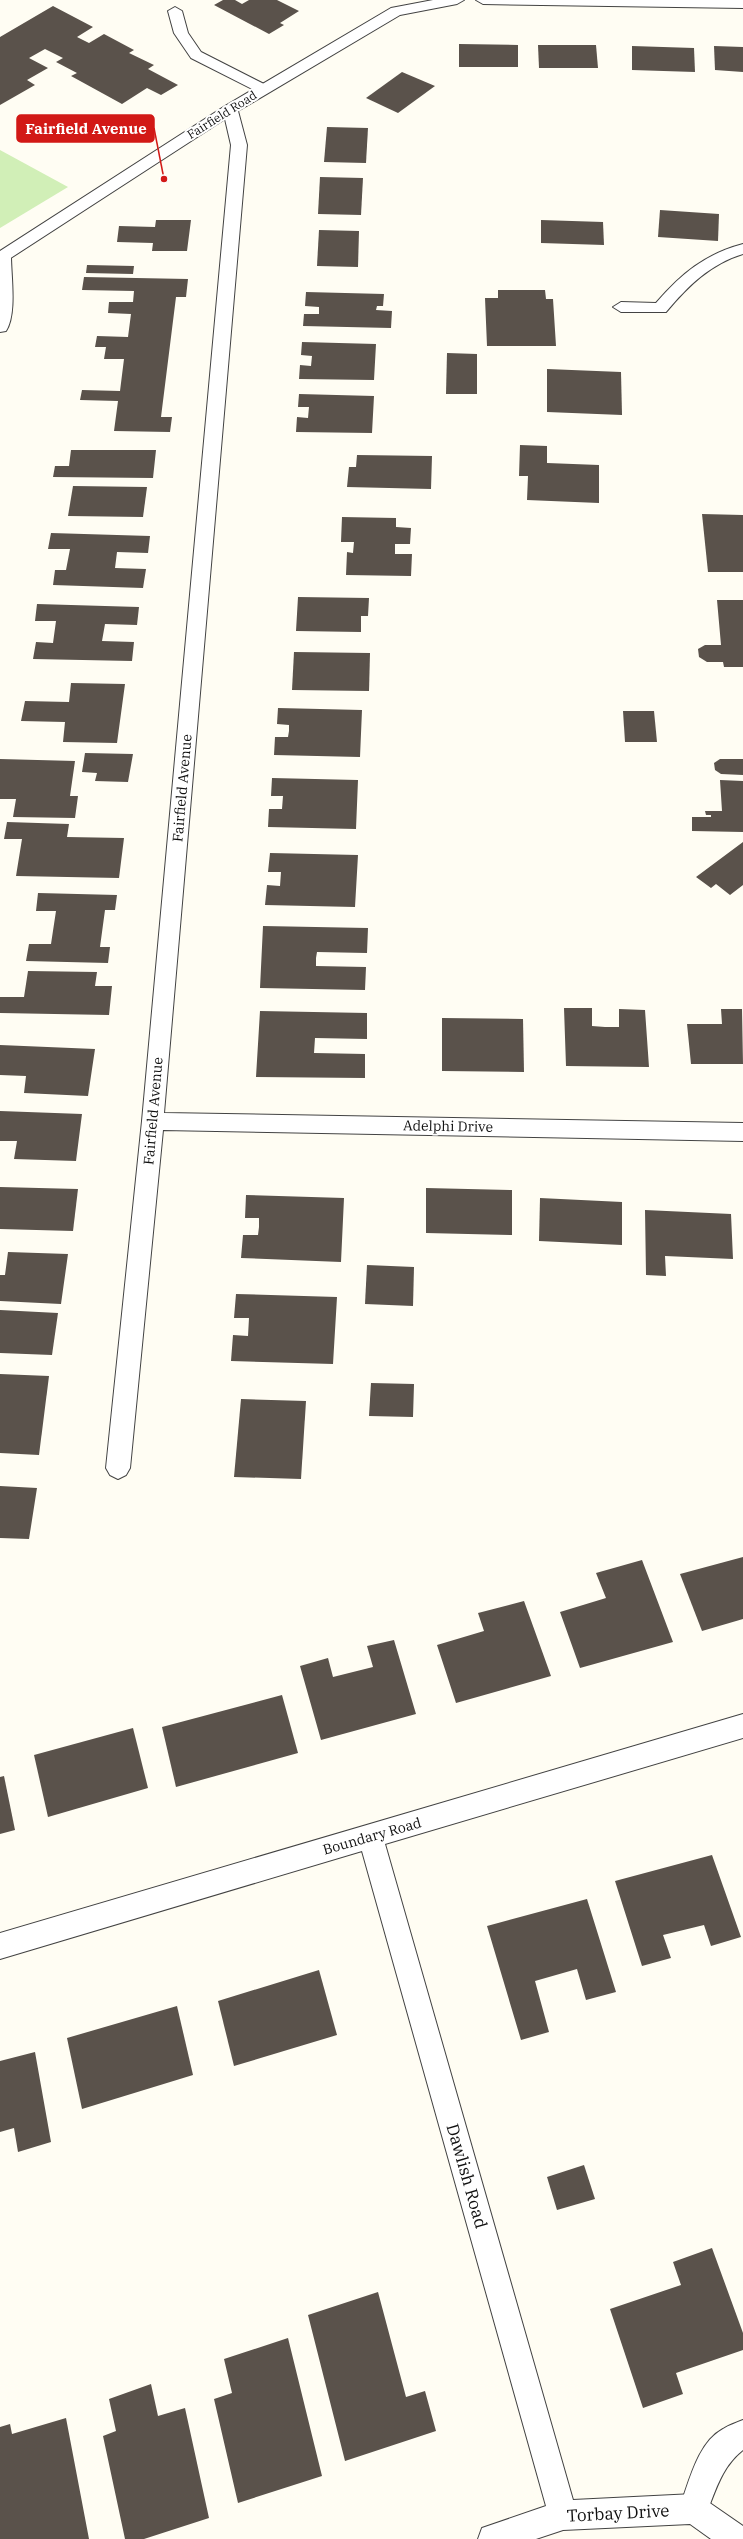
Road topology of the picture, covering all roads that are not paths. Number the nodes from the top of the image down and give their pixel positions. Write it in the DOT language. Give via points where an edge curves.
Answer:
graph roads {
  1 [pos="458,0"];
  2 [pos="483,0"];
  3 [pos="743,4"];
  4 [pos="175,11"];
  5 [pos="263,89"];
  6 [pos="230,109"];
  7 [pos="743,249"];
  8 [pos="2,257"];
  9 [pos="621,307"];
  10 [pos="0,327"];
  11 [pos="152,1121"];
  12 [pos="743,1132"];
  13 [pos="118,1468"];
  14 [pos="743,1726"];
  15 [pos="370,1836"];
  16 [pos="0,1946"];
  17 [pos="743,2435"];
  18 [pos="694,2509"];
  19 [pos="563,2515"];
  20 [pos="493,2539"];
  21 [pos="736,2539"];
  1 -- 5 [label="street, Fairfield Road" via="396,11"];
  2 -- 3 [label="street"];
  4 -- 5 [label="street" via="182,33 196,56"];
  5 -- 6 [label="street, Fairfield Road"];
  6 -- 8 [label="street, Fairfield Road"];
  6 -- 11 [label="street, Fairfield Avenue" via="239,145"];
  7 -- 9 [label="street" via="728,252 700,267 688,276 660,308"];
  8 -- 10 [label="street" via="4,304"];
  11 -- 12 [label="street, Adelphi Drive"];
  11 -- 13 [label="street, Fairfield Avenue"];
  14 -- 15 [label="street, Boundary Road"];
  15 -- 16 [label="street, Boundary Road"];
  15 -- 19 [label="street, Dawlish Road"];
  17 -- 18 [label="street" via="732,2438 714,2460"];
  18 -- 19 [label="street, Torbay Drive"];
  18 -- 21 [label="street"];
  19 -- 20 [label="street, Torbay Drive"];
}
